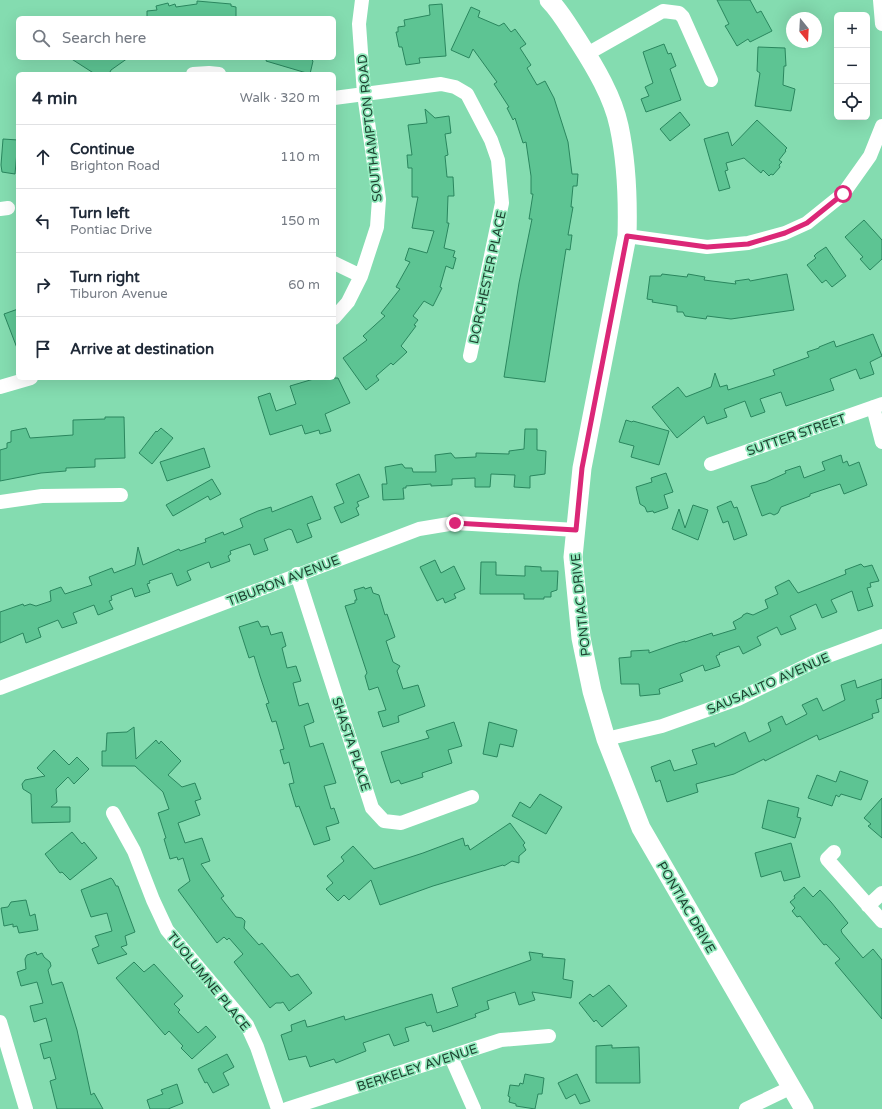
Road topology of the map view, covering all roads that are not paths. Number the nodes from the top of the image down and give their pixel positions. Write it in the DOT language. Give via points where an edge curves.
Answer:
graph roads {
  1 [pos="362,0"];
  2 [pos="549,0"];
  3 [pos="880,0"];
  4 [pos="882,24"];
  5 [pos="587,54"];
  6 [pos="711,80"];
  7 [pos="364,94"];
  8 [pos="336,98"];
  9 [pos="882,126"];
  10 [pos="627,236"];
  11 [pos="336,264"];
  12 [pos="361,276"];
  13 [pos="336,316"];
  14 [pos="470,356"];
  15 [pos="24,380"];
  16 [pos="0,387"];
  17 [pos="877,405"];
  18 [pos="882,442"];
  19 [pos="711,464"];
  20 [pos="121,495"];
  21 [pos="0,502"];
  22 [pos="576,530"];
  23 [pos="297,574"];
  24 [pos="882,636"];
  25 [pos="0,688"];
  26 [pos="606,739"];
  27 [pos="472,797"];
  28 [pos="113,813"];
  29 [pos="834,852"];
  30 [pos="882,893"];
  31 [pos="868,906"];
  32 [pos="882,921"];
  33 [pos="0,1022"];
  34 [pos="549,1036"];
  35 [pos="451,1057"];
  36 [pos="792,1087"];
  37 [pos="26,1109"];
  38 [pos="278,1109"];
  39 [pos="287,1109"];
  40 [pos="474,1109"];
  41 [pos="746,1109"];
  42 [pos="804,1109"];
  1 -- 7 [label="street, SOUTHAMPTON ROAD" via="359,24"];
  2 -- 5 [label="main road, PONTIAC DRIVE" via="559,10"];
  3 -- 4 [label="street"];
  5 -- 6 [label="street" via="663,11 679,14 683,17"];
  5 -- 10 [label="main road, PONTIAC DRIVE" via="611,99 619,126 628,203"];
  7 -- 8 [label="street, DORCHESTER PLACE"];
  7 -- 12 [label="street, SOUTHAMPTON ROAD" via="379,199 377,227"];
  7 -- 14 [label="street, DORCHESTER PLACE" via="441,84 455,87 467,94 491,140 498,160 502,203"];
  9 -- 10 [label="street" via="870,156 843,194 807,223 785,233 748,244 707,247"];
  10 -- 22 [label="main road, PONTIAC DRIVE" via="582,468"];
  11 -- 12 [label="street"];
  12 -- 13 [label="street, SOUTHAMPTON ROAD" via="348,302"];
  15 -- 16 [label="street"];
  17 -- 18 [label="street"];
  17 -- 19 [label="street, SUTTER STREET"];
  20 -- 21 [label="street" via="42,496"];
  22 -- 23 [label="street, TIBURON AVENUE" via="455,523 419,529"];
  22 -- 26 [label="main road, PONTIAC DRIVE" via="573,557 581,638 592,691"];
  23 -- 25 [label="street, TIBURON AVENUE"];
  23 -- 27 [label="street, SHASTA PLACE" via="372,808 384,821 401,823"];
  24 -- 26 [label="street, SAUSALITO AVENUE" via="820,659 738,699 662,726"];
  26 -- 36 [label="main road, PONTIAC DRIVE" via="641,828"];
  28 -- 38 [label="street, TUOLUMNE PLACE" via="134,851 167,930 247,1025"];
  29 -- 31 [label="street" via="827,859"];
  30 -- 31 [label="street"];
  31 -- 32 [label="street"];
  33 -- 37 [label="street"];
  34 -- 35 [label="street, BERKELEY AVENUE" via="501,1040"];
  35 -- 39 [label="street, BERKELEY AVENUE"];
  35 -- 40 [label="street"];
  36 -- 41 [label="street"];
  36 -- 42 [label="main road, PONTIAC DRIVE"];
}
